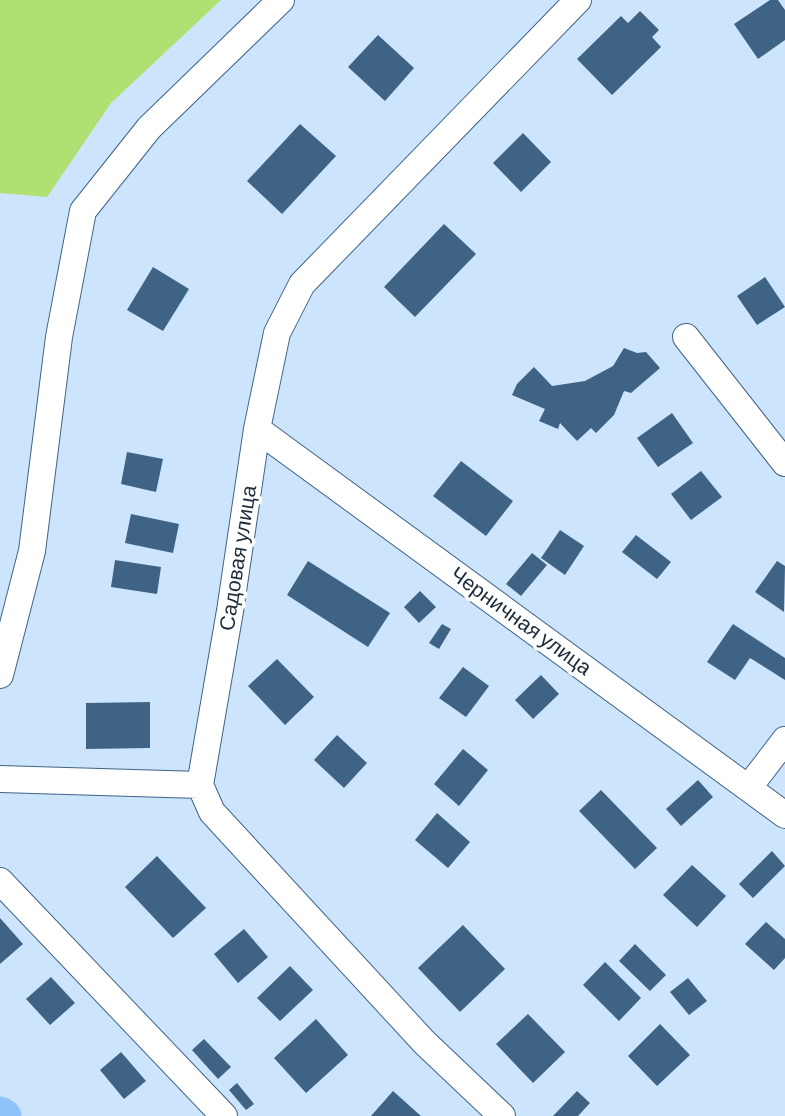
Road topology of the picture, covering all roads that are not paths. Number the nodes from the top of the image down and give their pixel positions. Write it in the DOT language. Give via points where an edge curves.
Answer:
graph roads {
  1 [pos="281,0"];
  2 [pos="578,0"];
  3 [pos="686,337"];
  4 [pos="257,429"];
  5 [pos="785,463"];
  6 [pos="0,675"];
  7 [pos="785,740"];
  8 [pos="0,779"];
  9 [pos="200,785"];
  10 [pos="749,787"];
  11 [pos="785,815"];
  12 [pos="0,881"];
  13 [pos="224,1116"];
  14 [pos="502,1116"];
  1 -- 6 [label="street" via="149,128 83,211 59,337 32,551"];
  2 -- 4 [label="street, Садовая улица" via="302,284 277,333"];
  3 -- 5 [label="street"];
  4 -- 9 [label="street, Садовая улица"];
  4 -- 10 [label="street, Черничная улица"];
  7 -- 10 [label="street"];
  8 -- 9 [label="street"];
  9 -- 14 [label="street" via="212,812 424,1042"];
  10 -- 11 [label="street, Черничная улица"];
  12 -- 13 [label="street"];
}
